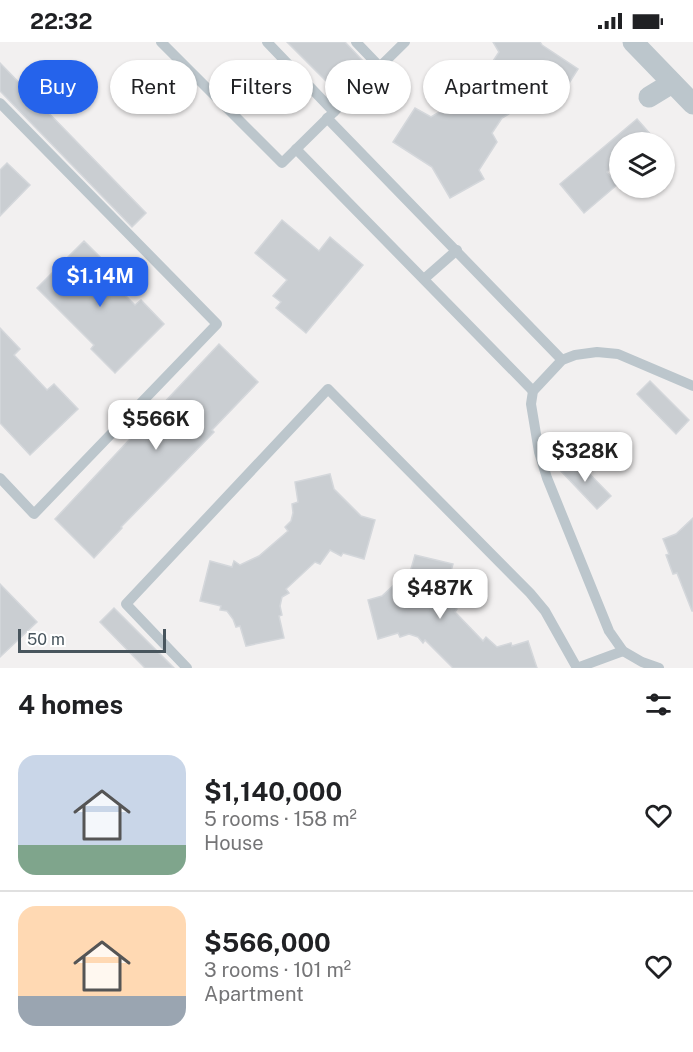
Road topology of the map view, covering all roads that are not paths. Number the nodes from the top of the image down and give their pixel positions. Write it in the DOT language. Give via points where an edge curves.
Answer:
graph roads {
  1 [pos="161,42"];
  2 [pos="267,42"];
  3 [pos="356,42"];
  4 [pos="405,42"];
  5 [pos="633,42"];
  6 [pos="373,60"];
  7 [pos="386,60"];
  8 [pos="672,83"];
  9 [pos="649,97"];
  10 [pos="0,103"];
  11 [pos="693,104"];
  12 [pos="331,115"];
  13 [pos="296,149"];
  14 [pos="457,250"];
  15 [pos="424,279"];
  16 [pos="562,360"];
  17 [pos="693,386"];
  18 [pos="533,391"];
  19 [pos="0,478"];
  20 [pos="623,651"];
  21 [pos="187,668"];
  22 [pos="577,668"];
  23 [pos="659,668"];
  1 -- 13 [label="lane" via="282,163"];
  2 -- 12 [label="lane"];
  3 -- 6 [label="lane"];
  4 -- 7 [label="lane"];
  5 -- 8 [label="street"];
  8 -- 9 [label="street"];
  8 -- 11 [label="street"];
  10 -- 19 [label="lane" via="217,324 34,514"];
  12 -- 13 [label="lane"];
  12 -- 14 [label="lane"];
  13 -- 15 [label="lane"];
  14 -- 15 [label="lane"];
  14 -- 16 [label="lane"];
  15 -- 18 [label="lane"];
  16 -- 17 [label="lane" via="597,352 618,354"];
  16 -- 18 [label="lane"];
  18 -- 20 [label="lane" via="533,425 547,478 609,631"];
  20 -- 22 [label="lane"];
  20 -- 23 [label="lane"];
  21 -- 22 [label="lane" via="126,604 328,388 530,593 545,611"];
}
